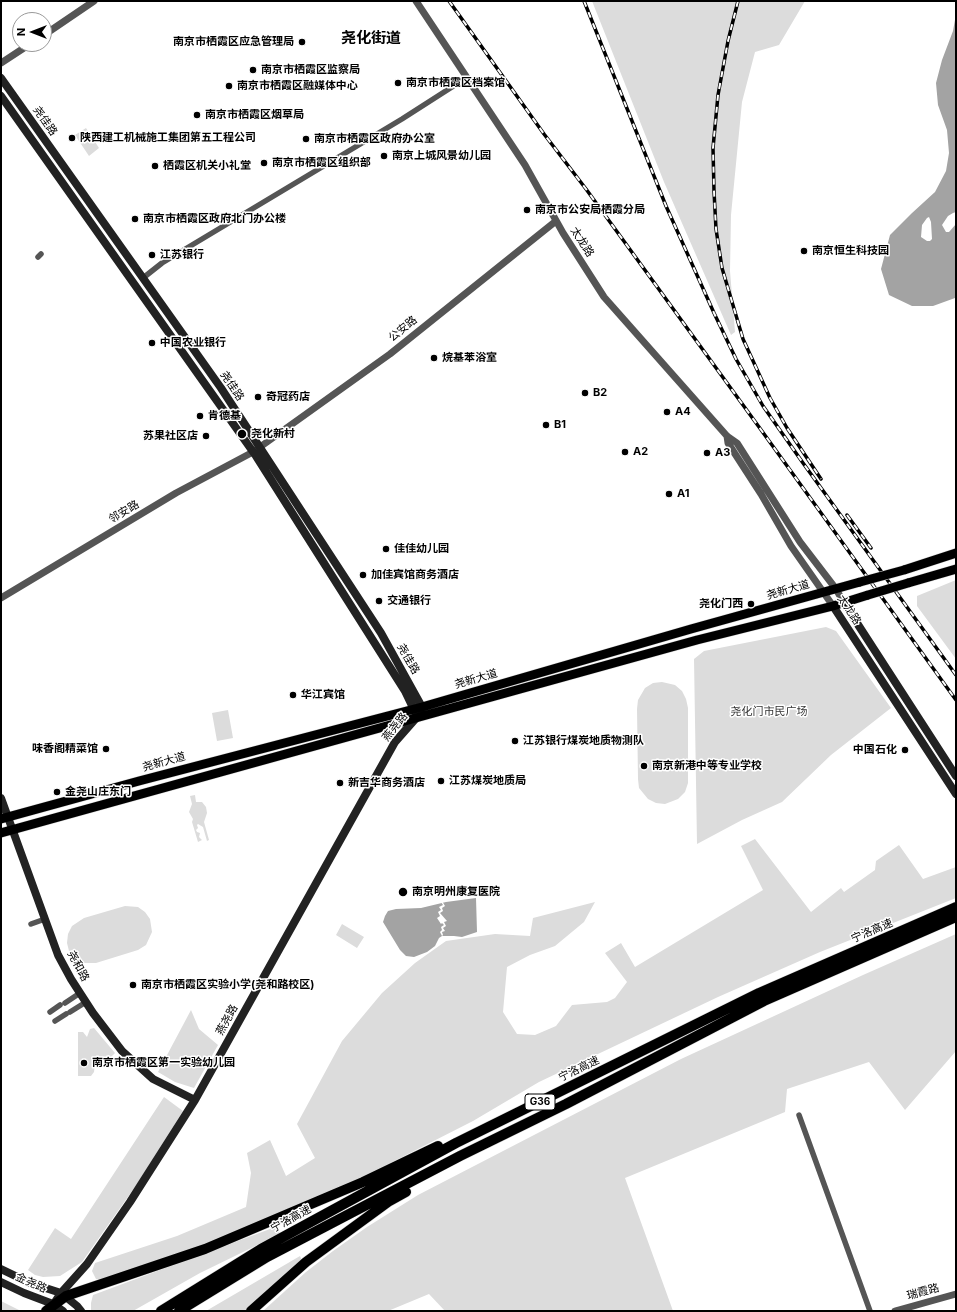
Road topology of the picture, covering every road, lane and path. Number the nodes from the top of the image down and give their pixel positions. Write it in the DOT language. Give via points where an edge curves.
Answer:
graph roads {
  1 [pos="94,1"];
  2 [pos="416,1"];
  3 [pos="52,30"];
  4 [pos="18,52"];
  5 [pos="1,63"];
  6 [pos="1,78"];
  7 [pos="466,78"];
  8 [pos="1,96"];
  9 [pos="556,220"];
  10 [pos="143,278"];
  11 [pos="728,436"];
  12 [pos="256,450"];
  13 [pos="956,553"];
  14 [pos="956,569"];
  15 [pos="836,589"];
  16 [pos="824,592"];
  17 [pos="1,598"];
  18 [pos="844,602"];
  19 [pos="833,606"];
  20 [pos="418,713"];
  21 [pos="956,776"];
  22 [pos="956,794"];
  23 [pos="1,798"];
  24 [pos="5,818"];
  25 [pos="13,830"];
  26 [pos="1,833"];
  27 [pos="956,908"];
  28 [pos="956,917"];
  29 [pos="46,919"];
  30 [pos="933,922"];
  31 [pos="31,924"];
  32 [pos="80,993"];
  33 [pos="86,1002"];
  34 [pos="50,1012"];
  35 [pos="55,1021"];
  36 [pos="196,1100"];
  37 [pos="566,1104"];
  38 [pos="799,1115"];
  39 [pos="503,1120"];
  40 [pos="1,1269"];
  41 [pos="1,1282"];
  42 [pos="956,1294"];
  43 [pos="64,1295"];
  44 [pos="50,1308"];
  45 [pos="62,1311"];
  46 [pos="81,1311"];
  47 [pos="161,1311"];
  48 [pos="179,1311"];
  49 [pos="251,1311"];
  50 [pos="870,1311"];
  51 [pos="895,1311"];
  1 -- 3 [label="street"];
  2 -- 7 [label="street, 太龙路"];
  4 -- 5 [label="street"];
  6 -- 10 [label="main road, 尧佳路"];
  7 -- 9 [label="street, 太龙路" via="525,165"];
  7 -- 10 [label="street" via="162,263"];
  8 -- 12 [label="main road, 尧佳路"];
  9 -- 11 [label="street, 太龙路" via="604,297"];
  9 -- 12 [label="street, 公安路" via="390,354"];
  10 -- 12 [label="main road, 尧佳路" via="221,388"];
  11 -- 15 [label="street, 太龙路" via="737,443 800,542"];
  11 -- 16 [label="street, 太龙路" via="728,443 791,546"];
  12 -- 17 [label="street, 邻安路" via="176,493"];
  12 -- 20 [label="main road, 尧佳路" via="381,633"];
  13 -- 15 [label="main road, 尧新大道, bridge"];
  14 -- 18 [label="main road, 尧新大道, bridge"];
  15 -- 16 [label="main road, 尧新大道"];
  15 -- 18 [label="street, 太龙路"];
  16 -- 19 [label="street, 太龙路"];
  16 -- 20 [label="main road, 尧新大道"];
  18 -- 19 [label="main road, 尧新大道"];
  18 -- 21 [label="main road, 太龙路"];
  19 -- 20 [label="main road, 尧新大道"];
  19 -- 22 [label="main road, 太龙路"];
  20 -- 24 [label="main road, 尧新大道" via="139,781"];
  20 -- 25 [label="main road, 尧新大道"];
  20 -- 36 [label="main road, 燕尧路" via="395,742"];
  23 -- 24 [label="main road, 尧和路"];
  24 -- 25 [label="main road, 尧和路"];
  25 -- 26 [label="main road, 尧新大道"];
  25 -- 29 [label="main road, 尧和路"];
  27 -- 30 [label="highway, 宁洛高速 / G36"];
  28 -- 30 [label="highway, 宁洛高速 / G36"];
  29 -- 31 [label="street"];
  29 -- 32 [label="main road, 尧和路" via="58,954"];
  30 -- 37 [label="highway, 宁洛高速 / G36" via="764,1000"];
  30 -- 39 [label="highway, 宁洛高速 / G36" via="759,993"];
  32 -- 33 [label="main road, 尧和路"];
  32 -- 34 [label="street"];
  33 -- 35 [label="street"];
  33 -- 36 [label="main road, 尧和路" via="122,1051 153,1079"];
  36 -- 43 [label="main road, 燕尧路" via="130,1202"];
  37 -- 48 [label="highway, 宁洛高速 / G36" via="266,1257"];
  37 -- 49 [label="highway" via="492,1148 388,1202 306,1262"];
  38 -- 50 [label="street"];
  39 -- 43 [label="highway" via="428,1150 363,1182 211,1246"];
  39 -- 47 [label="highway, 宁洛高速 / G36" via="261,1249"];
  40 -- 43 [label="main road, 金尧路"];
  41 -- 44 [label="main road, 金尧路"];
  42 -- 51 [label="street, 瑞霞路"];
  43 -- 44 [label="highway"];
  43 -- 46 [label="main road"];
  44 -- 45 [label="main road, 金尧路"];
}
